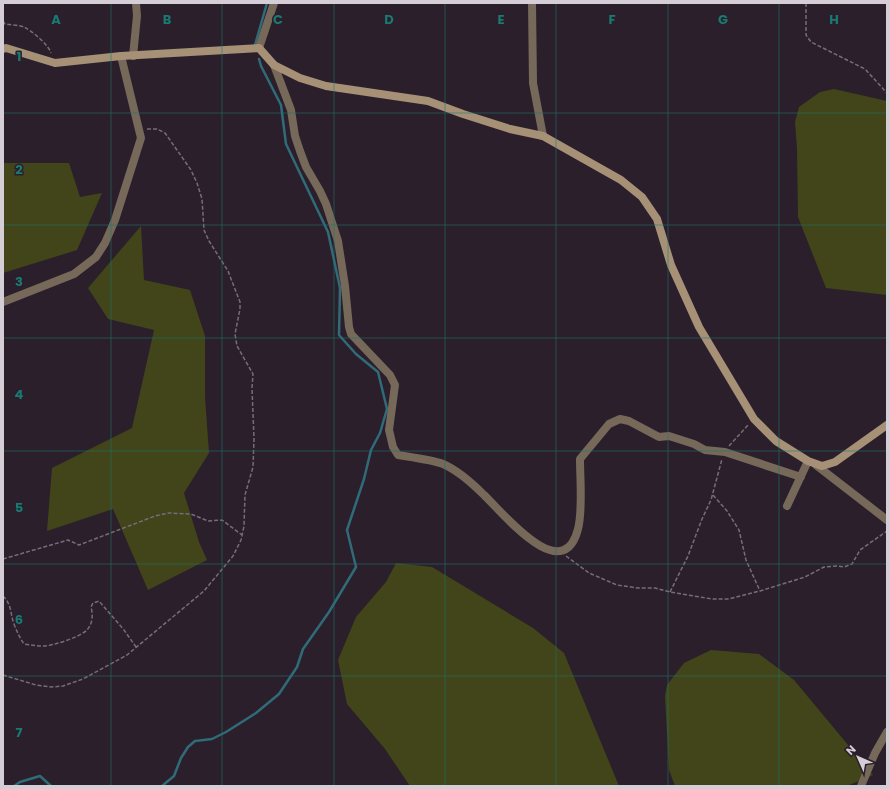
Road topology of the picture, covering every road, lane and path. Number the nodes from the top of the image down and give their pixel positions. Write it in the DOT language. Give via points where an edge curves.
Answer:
graph roads {
  1 [pos="136,3"];
  2 [pos="274,3"];
  3 [pos="532,3"];
  4 [pos="806,3"];
  5 [pos="3,21"];
  6 [pos="259,48"];
  7 [pos="3,49"];
  8 [pos="121,56"];
  9 [pos="133,56"];
  10 [pos="55,63"];
  11 [pos="274,65"];
  12 [pos="887,93"];
  13 [pos="139,130"];
  14 [pos="543,136"];
  15 [pos="3,302"];
  16 [pos="754,419"];
  17 [pos="887,425"];
  18 [pos="725,452"];
  19 [pos="808,461"];
  20 [pos="816,464"];
  21 [pos="801,477"];
  22 [pos="713,495"];
  23 [pos="787,506"];
  24 [pos="887,520"];
  25 [pos="887,531"];
  26 [pos="242,535"];
  27 [pos="560,552"];
  28 [pos="3,559"];
  29 [pos="760,591"];
  30 [pos="670,592"];
  31 [pos="3,596"];
  32 [pos="136,647"];
  33 [pos="3,676"];
  34 [pos="887,732"];
  35 [pos="861,786"];
  1 -- 9 [label="street"];
  2 -- 6 [label="street"];
  3 -- 14 [label="street" via="533,83"];
  4 -- 12 [label="path" via="806,35 811,42 865,69"];
  5 -- 10 [label="path" via="5,24 23,27 41,40 49,48"];
  6 -- 9 [label="street"];
  6 -- 11 [label="street"];
  7 -- 10 [label="street"];
  8 -- 9 [label="street"];
  8 -- 10 [label="street"];
  8 -- 13 [label="street"];
  11 -- 14 [label="street" via="300,78 326,86 428,100 510,129"];
  11 -- 27 [label="street" via="291,110 300,151 326,204 338,241 348,327 351,334 390,375 395,385 390,430 392,447 398,455 442,464 453,470 483,494 520,532 538,545"];
  13 -- 15 [label="street" via="141,138 115,220 96,257 74,274"];
  13 -- 26 [label="path" via="157,129 165,133 190,170 202,199 204,230 228,271 240,302 235,334 237,346 253,374 254,439 253,467 245,495"];
  14 -- 16 [label="street" via="621,180 642,197 657,219 671,265 699,327"];
  16 -- 18 [label="path"];
  16 -- 19 [label="street" via="776,441"];
  17 -- 20 [label="street" via="835,462 822,466"];
  18 -- 21 [label="street"];
  18 -- 22 [label="path"];
  18 -- 27 [label="street" via="705,450 669,436 658,437 629,421 620,419 609,424 580,459 579,527 573,543"];
  19 -- 20 [label="street"];
  19 -- 21 [label="street"];
  20 -- 24 [label="street"];
  21 -- 23 [label="street"];
  22 -- 29 [label="path" via="739,530 746,560"];
  22 -- 30 [label="path"];
  25 -- 29 [label="path" via="860,550 848,566 824,567 805,577"];
  26 -- 28 [label="path" via="222,520 208,521 191,514 169,513 79,545 68,540"];
  26 -- 32 [label="path" via="233,556 204,592"];
  27 -- 30 [label="path" via="589,573 617,585 655,588"];
  29 -- 30 [label="path" via="729,599 712,599"];
  31 -- 32 [label="path" via="9,602 14,623 24,644 58,644 86,631 91,623 91,607 99,601"];
  32 -- 33 [label="path" via="127,655 83,679 63,686 36,685"];
  34 -- 35 [label="street"];
}
